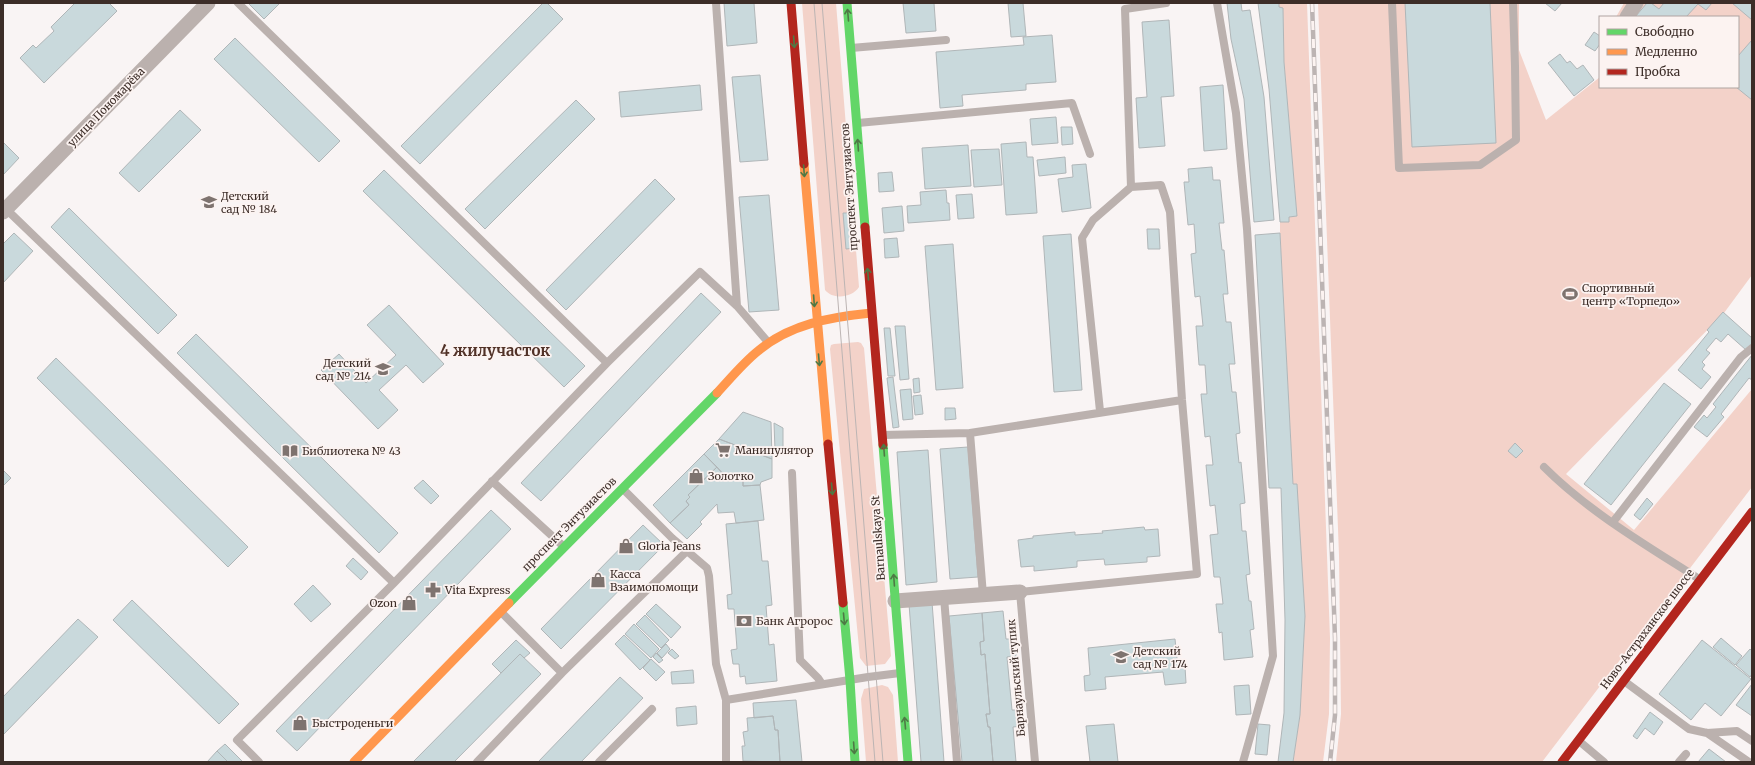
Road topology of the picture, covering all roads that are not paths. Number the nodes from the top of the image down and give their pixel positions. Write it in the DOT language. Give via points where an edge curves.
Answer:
graph roads {
  1 [pos="208,3"];
  2 [pos="238,3"];
  3 [pos="716,3"];
  4 [pos="791,3"];
  5 [pos="847,3"];
  6 [pos="1166,3"];
  7 [pos="1217,3"];
  8 [pos="1392,3"];
  9 [pos="1512,3"];
  10 [pos="1636,3"];
  11 [pos="1628,16"];
  12 [pos="946,40"];
  13 [pos="850,48"];
  14 [pos="857,123"];
  15 [pos="1090,154"];
  16 [pos="1131,187"];
  17 [pos="4,209"];
  18 [pos="737,306"];
  19 [pos="871,313"];
  20 [pos="816,321"];
  21 [pos="768,343"];
  22 [pos="1752,348"];
  23 [pos="607,363"];
  24 [pos="1182,400"];
  25 [pos="1100,411"];
  26 [pos="970,433"];
  27 [pos="882,435"];
  28 [pos="1544,467"];
  29 [pos="792,473"];
  30 [pos="492,481"];
  31 [pos="622,488"];
  32 [pos="1752,512"];
  33 [pos="1613,522"];
  34 [pos="563,546"];
  35 [pos="687,551"];
  36 [pos="1699,580"];
  37 [pos="394,583"];
  38 [pos="1020,592"];
  39 [pos="983,595"];
  40 [pos="944,597"];
  41 [pos="895,601"];
  42 [pos="500,612"];
  43 [pos="562,673"];
  44 [pos="901,673"];
  45 [pos="850,680"];
  46 [pos="1624,681"];
  47 [pos="822,684"];
  48 [pos="726,700"];
  49 [pos="652,709"];
  50 [pos="1707,733"];
  51 [pos="1579,740"];
  52 [pos="1752,741"];
  53 [pos="1686,754"];
  54 [pos="259,762"];
  55 [pos="354,762"];
  56 [pos="476,762"];
  57 [pos="599,762"];
  58 [pos="726,762"];
  59 [pos="855,762"];
  60 [pos="908,762"];
  61 [pos="957,762"];
  62 [pos="1035,762"];
  63 [pos="1243,762"];
  64 [pos="1562,762"];
  65 [pos="1604,762"];
  66 [pos="1678,762"];
  67 [pos="1749,762"];
  1 -- 17 [label="street, улица Пономарёва"];
  2 -- 23 [label="lane"];
  3 -- 18 [label="lane"];
  4 -- 20 [label="main road, one-way"];
  13 -- 5 [label="main road, проспект Энтузиастов, one-way"];
  6 -- 16 [label="lane" via="1125,9"];
  7 -- 63 [label="lane" via="1236,113 1247,230 1273,656"];
  8 -- 9 [label="lane" via="1399,168 1480,165 1516,140"];
  10 -- 11 [label="street"];
  12 -- 13 [label="lane"];
  13 -- 14 [label="main road, проспект Энтузиастов"];
  14 -- 15 [label="lane" via="1072,103"];
  19 -- 14 [label="main road, проспект Энтузиастов, one-way"];
  16 -- 24 [label="lane" via="1161,184 1170,212"];
  16 -- 25 [label="lane" via="1093,220 1082,238"];
  17 -- 37 [label="lane"];
  18 -- 21 [label="lane"];
  18 -- 23 [label="lane" via="700,272"];
  19 -- 20 [label="main road, проспект Энтузиастов"];
  19 -- 27 [label="main road, Barnaulskaya St"];
  20 -- 21 [label="main road, проспект Энтузиастов"];
  20 -- 45 [label="main road, one-way"];
  21 -- 31 [label="main road, проспект Энтузиастов"];
  22 -- 33 [label="lane" via="1741,357"];
  23 -- 30 [label="lane"];
  24 -- 25 [label="lane"];
  24 -- 38 [label="lane" via="1197,574"];
  25 -- 26 [label="lane"];
  26 -- 27 [label="lane"];
  26 -- 39 [label="lane"];
  41 -- 27 [label="main road, Barnaulskaya St, one-way"];
  28 -- 33 [label="lane" via="1561,484"];
  29 -- 47 [label="lane" via="800,660"];
  30 -- 34 [label="lane"];
  30 -- 37 [label="lane"];
  31 -- 34 [label="main road, проспект Энтузиастов"];
  31 -- 35 [label="lane"];
  32 -- 36 [label="main road, Ново-Астраханское шоссе"];
  33 -- 36 [label="lane"];
  34 -- 42 [label="main road, проспект Энтузиастов"];
  35 -- 43 [label="lane"];
  35 -- 48 [label="lane" via="707,568 710,576 716,664"];
  36 -- 46 [label="main road, Ново-Астраханское шоссе"];
  37 -- 54 [label="lane" via="237,740"];
  38 -- 39 [label="street"];
  38 -- 62 [label="lane, Барнаульский тупик"];
  39 -- 40 [label="street"];
  40 -- 41 [label="street"];
  40 -- 61 [label="lane"];
  41 -- 44 [label="main road, Barnaulskaya St"];
  42 -- 43 [label="lane"];
  42 -- 55 [label="main road, проспект Энтузиастов"];
  43 -- 56 [label="lane"];
  44 -- 45 [label="lane"];
  60 -- 44 [label="main road, Barnaulskaya St, one-way"];
  45 -- 47 [label="lane"];
  45 -- 59 [label="main road, one-way"];
  46 -- 50 [label="lane" via="1690,729"];
  46 -- 51 [label="main road, Ново-Астраханское шоссе"];
  47 -- 48 [label="lane"];
  48 -- 58 [label="lane"];
  49 -- 57 [label="lane"];
  50 -- 52 [label="lane" via="1737,730"];
  50 -- 67 [label="lane"];
  51 -- 64 [label="main road, Ново-Астраханское шоссе"];
  51 -- 65 [label="lane"];
  53 -- 66 [label="lane"];
}
